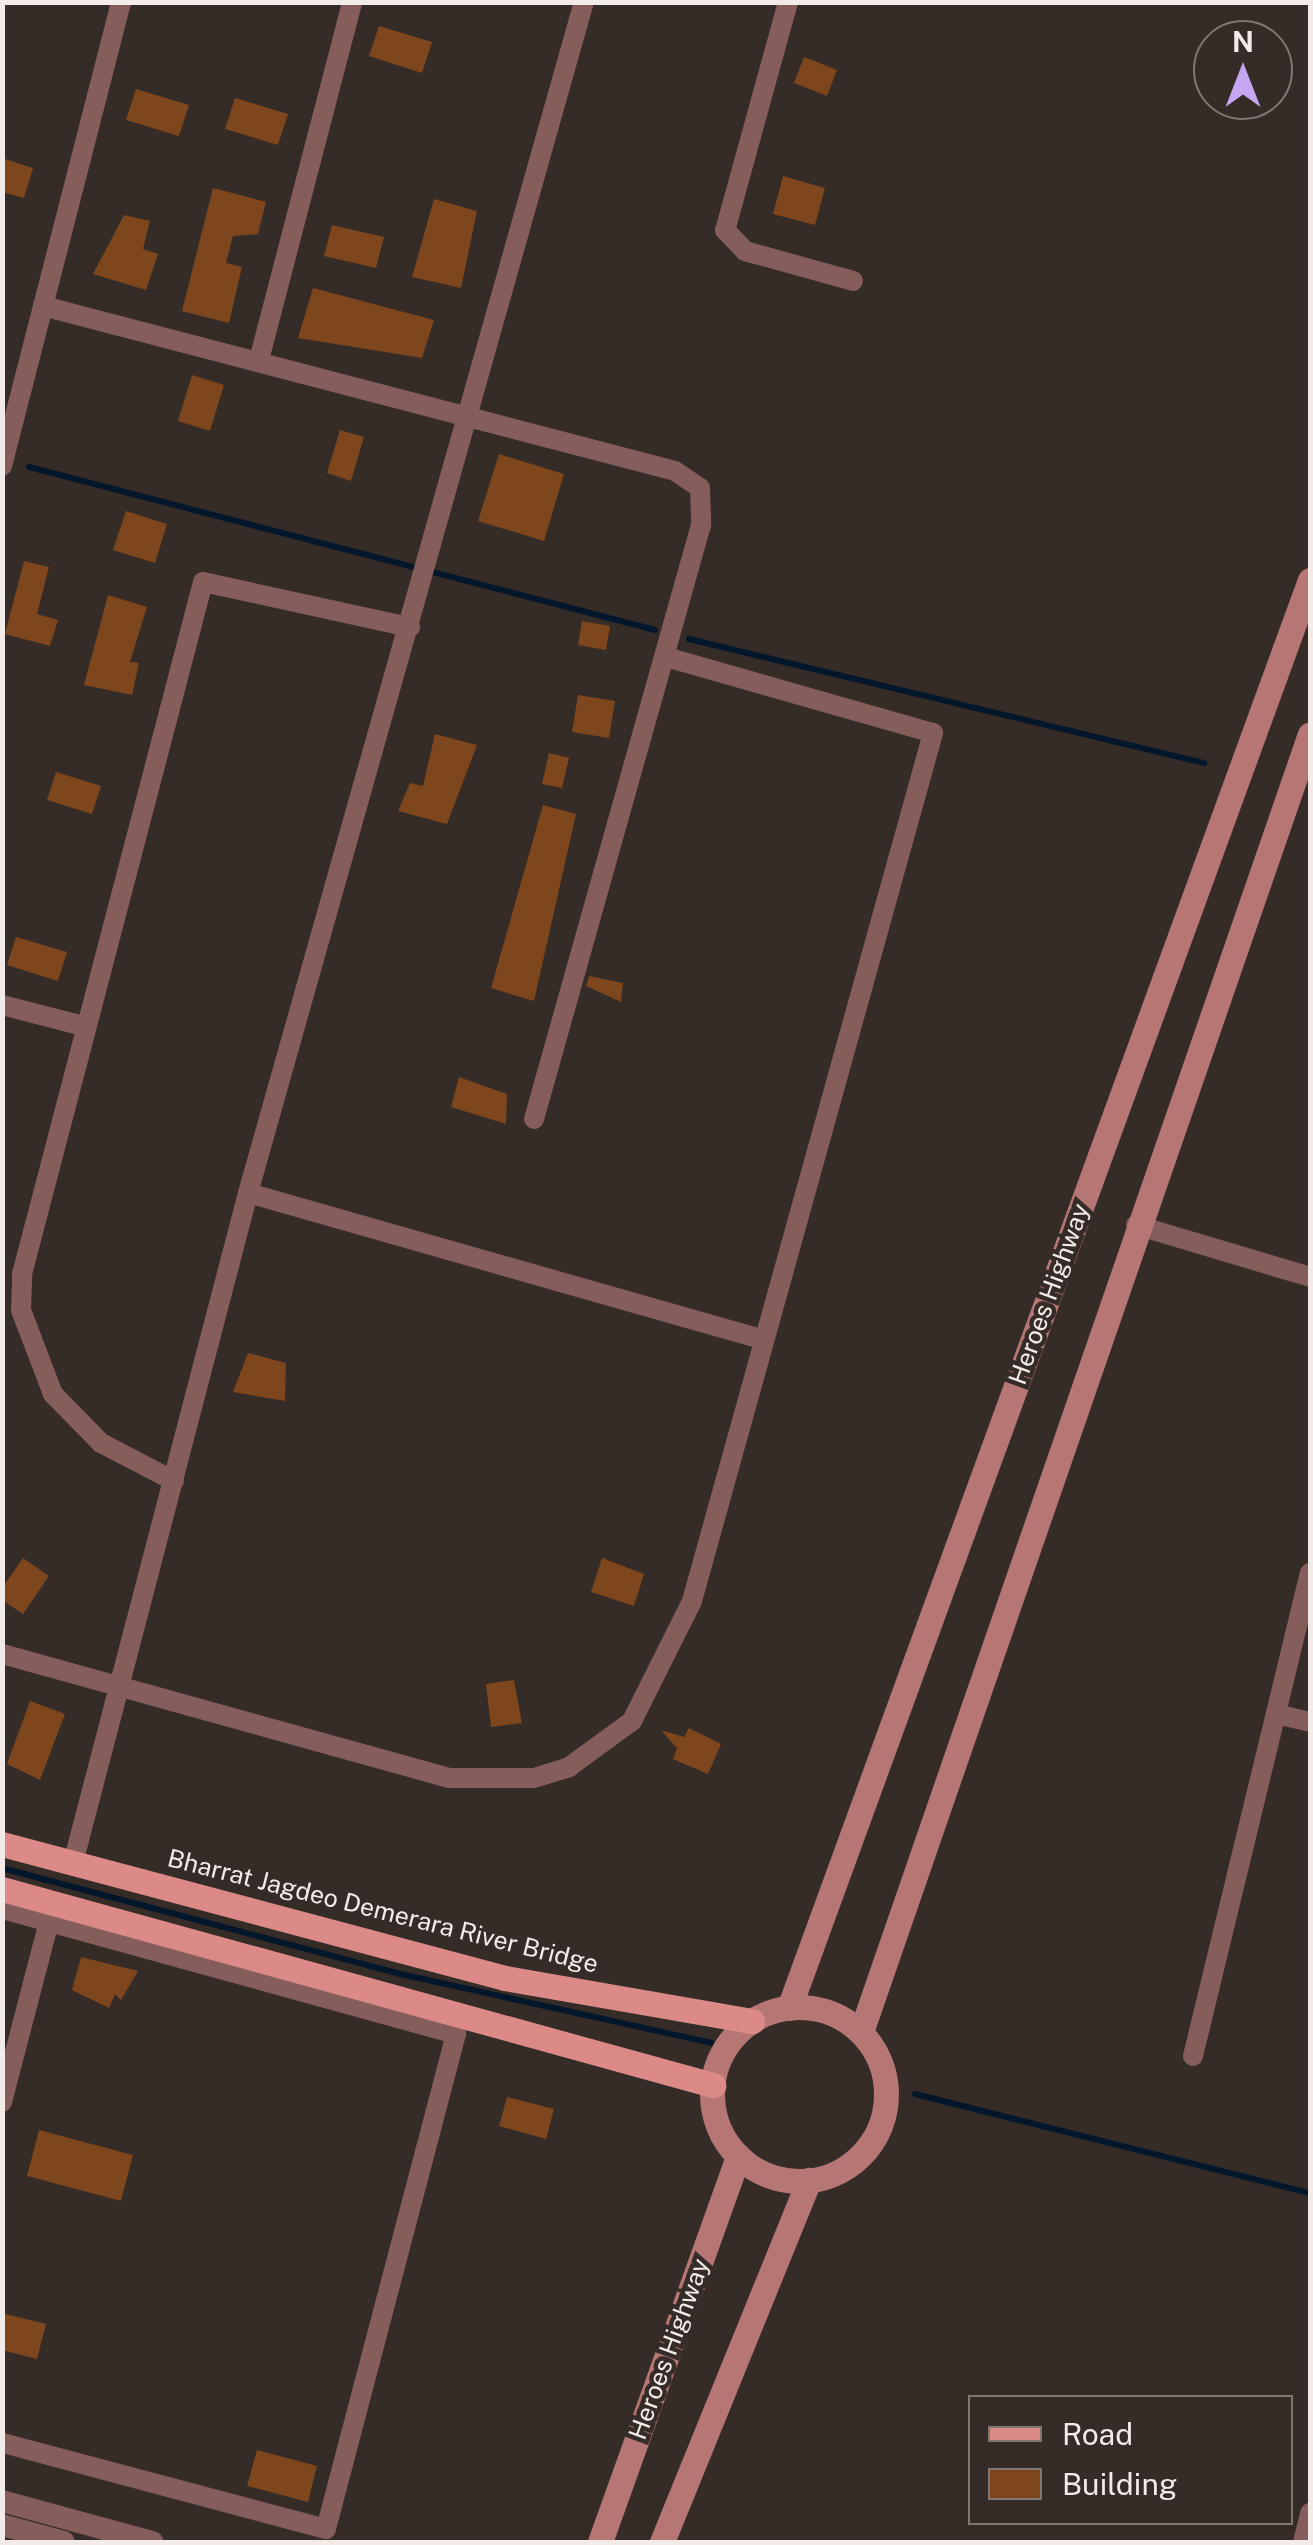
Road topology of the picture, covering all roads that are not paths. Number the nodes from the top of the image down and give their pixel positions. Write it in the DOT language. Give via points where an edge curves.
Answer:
graph roads {
  1 [pos="121,2"];
  2 [pos="352,2"];
  3 [pos="584,2"];
  4 [pos="788,2"];
  5 [pos="853,281"];
  6 [pos="43,306"];
  7 [pos="259,360"];
  8 [pos="472,416"];
  9 [pos="2,466"];
  10 [pos="1310,580"];
  11 [pos="410,626"];
  12 [pos="666,657"];
  13 [pos="1310,734"];
  14 [pos="2,1005"];
  15 [pos="83,1026"];
  16 [pos="534,1120"];
  17 [pos="248,1193"];
  18 [pos="1136,1225"];
  19 [pos="1310,1277"];
  20 [pos="761,1338"];
  21 [pos="174,1481"];
  22 [pos="1310,1573"];
  23 [pos="2,1654"];
  24 [pos="115,1691"];
  25 [pos="1276,1714"];
  26 [pos="1310,1722"];
  27 [pos="2,1844"];
  28 [pos="72,1863"];
  29 [pos="2,1889"];
  30 [pos="2,1909"];
  31 [pos="51,1912"];
  32 [pos="789,2008"];
  33 [pos="752,2021"];
  34 [pos="861,2032"];
  35 [pos="1192,2056"];
  36 [pos="712,2085"];
  37 [pos="2,2102"];
  38 [pos="738,2156"];
  39 [pos="810,2180"];
  40 [pos="2,2444"];
  41 [pos="2,2500"];
  42 [pos="1310,2513"];
  43 [pos="2,2525"];
  44 [pos="64,2542"];
  45 [pos="152,2542"];
  46 [pos="600,2542"];
  47 [pos="662,2542"];
  48 [pos="1303,2542"];
  1 -- 6 [label="street"];
  2 -- 7 [label="street"];
  3 -- 8 [label="street"];
  4 -- 5 [label="street" via="725,230 745,252"];
  6 -- 7 [label="street"];
  6 -- 9 [label="street"];
  7 -- 8 [label="street"];
  8 -- 11 [label="street"];
  8 -- 12 [label="street" via="676,470 700,488 706,505"];
  10 -- 32 [label="main road, Heroes Highway"];
  11 -- 15 [label="street" via="203,582"];
  11 -- 17 [label="street"];
  12 -- 16 [label="street"];
  12 -- 20 [label="street" via="932,733"];
  13 -- 18 [label="main road"];
  14 -- 15 [label="street"];
  15 -- 21 [label="street" via="29,1228 21,1310 36,1363 77,1421"];
  17 -- 20 [label="street"];
  17 -- 21 [label="street"];
  18 -- 19 [label="street"];
  18 -- 34 [label="main road"];
  20 -- 24 [label="street" via="698,1584 663,1666 632,1721 568,1768 534,1778 449,1778"];
  21 -- 24 [label="street"];
  22 -- 25 [label="street"];
  23 -- 24 [label="street"];
  24 -- 28 [label="street"];
  25 -- 26 [label="street"];
  25 -- 35 [label="street"];
  27 -- 28 [label="main road, Bharrat Jagdeo Demerara River Bridge"];
  28 -- 33 [label="main road, Bharrat Jagdeo Demerara River Bridge" via="504,1978"];
  29 -- 31 [label="main road"];
  30 -- 31 [label="street"];
  31 -- 36 [label="main road"];
  31 -- 37 [label="street"];
  31 -- 40 [label="street" via="456,2034 326,2529"];
  32 -- 33 [label="main road"];
  32 -- 34 [label="main road" via="828,2012"];
  33 -- 36 [label="main road" via="725,2048"];
  34 -- 39 [label="main road" via="886,2084 882,2122 862,2155"];
  36 -- 38 [label="main road" via="717,2124"];
  38 -- 39 [label="main road" via="771,2176"];
  38 -- 46 [label="main road, Heroes Highway"];
  39 -- 47 [label="main road"];
  41 -- 45 [label="street"];
  42 -- 48 [label="street"];
  43 -- 44 [label="street"];
}
